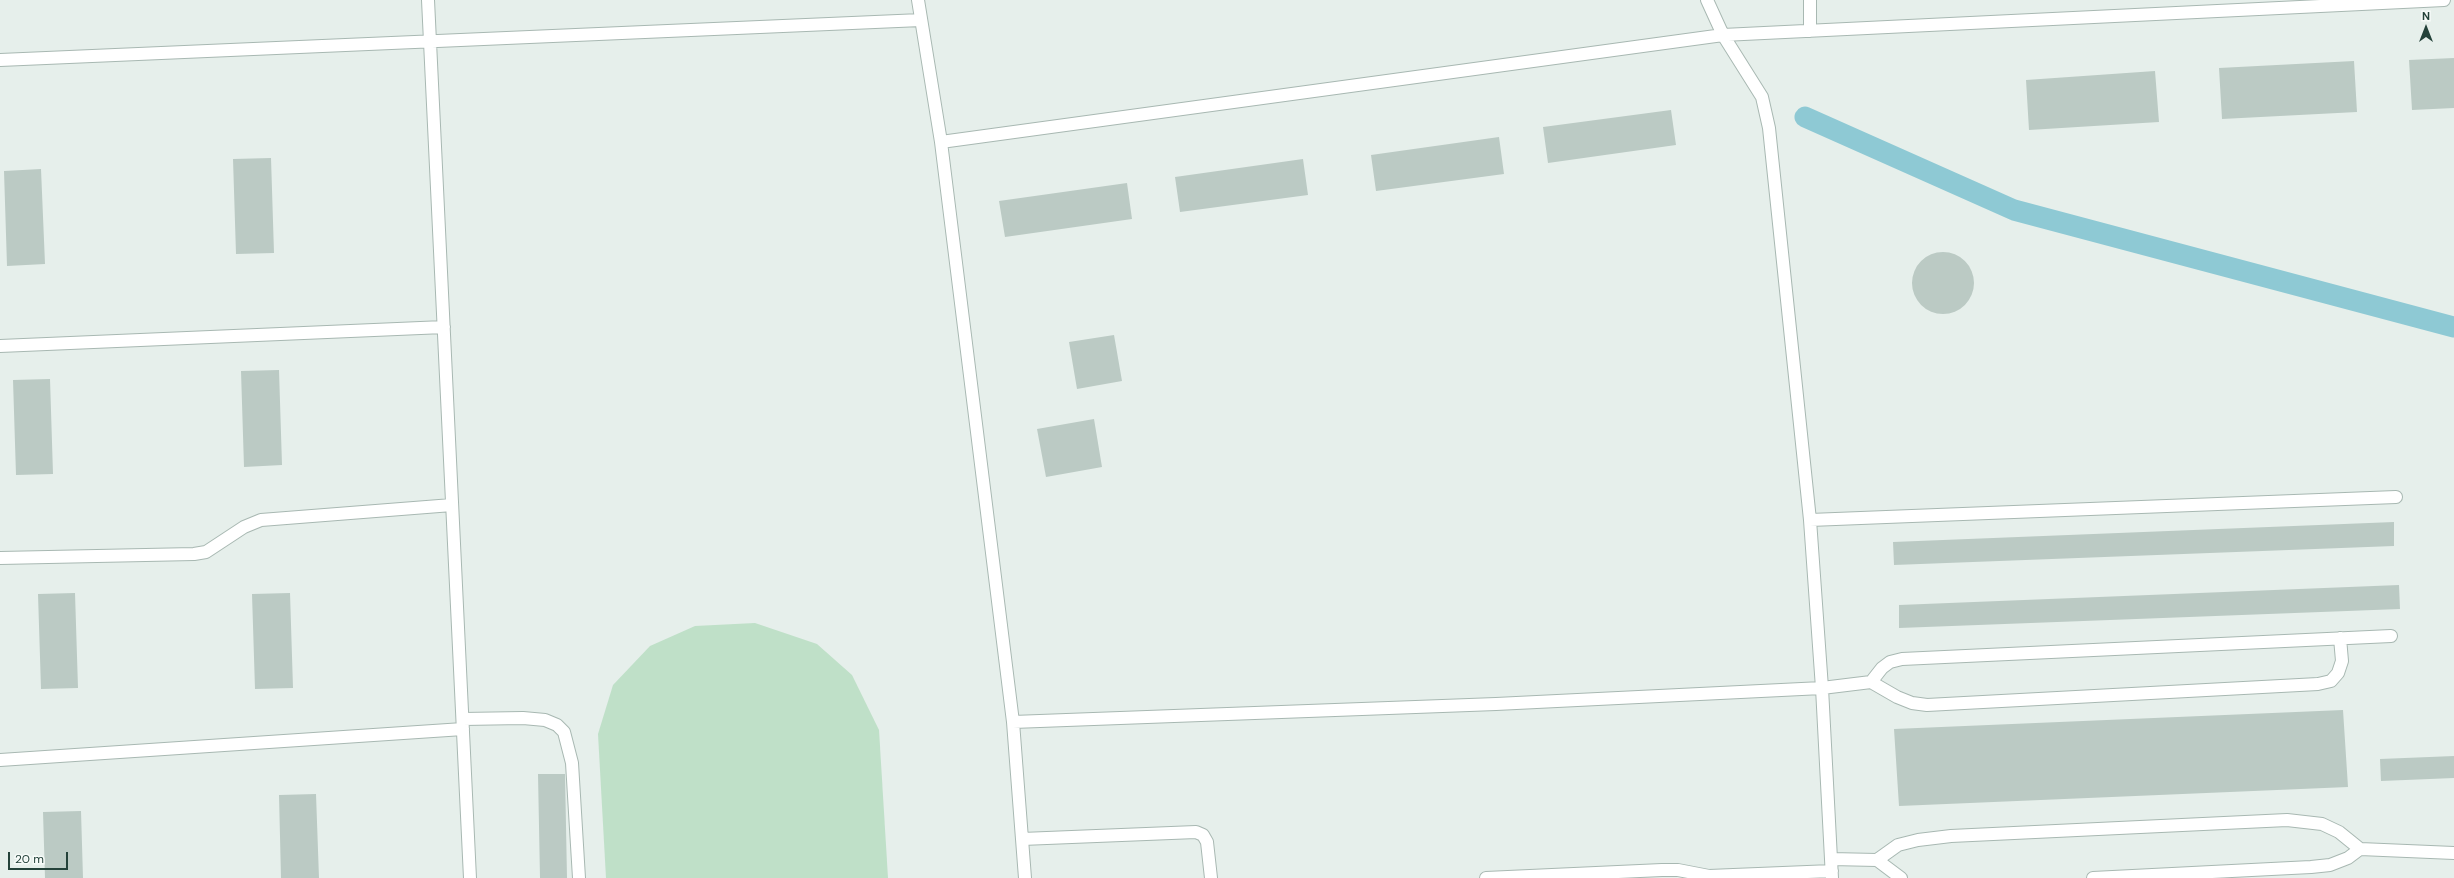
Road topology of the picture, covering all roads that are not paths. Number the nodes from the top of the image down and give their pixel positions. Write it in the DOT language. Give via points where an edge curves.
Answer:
graph roads {
  1 [pos="428,0"];
  2 [pos="918,0"];
  3 [pos="1707,0"];
  4 [pos="1810,0"];
  5 [pos="2444,0"];
  6 [pos="921,20"];
  7 [pos="1810,31"];
  8 [pos="1723,35"];
  9 [pos="430,42"];
  10 [pos="0,60"];
  11 [pos="941,142"];
  12 [pos="444,328"];
  13 [pos="0,346"];
  14 [pos="2396,497"];
  15 [pos="452,505"];
  16 [pos="1810,520"];
  17 [pos="0,558"];
  18 [pos="2391,636"];
  19 [pos="2340,638"];
  20 [pos="1871,682"];
  21 [pos="1822,688"];
  22 [pos="1013,722"];
  23 [pos="463,724"];
  24 [pos="0,760"];
  25 [pos="1022,839"];
  26 [pos="2360,849"];
  27 [pos="2454,853"];
  28 [pos="1877,860"];
  29 [pos="1831,869"];
  30 [pos="470,878"];
  31 [pos="579,878"];
  32 [pos="1025,878"];
  33 [pos="1210,878"];
  34 [pos="1486,878"];
  35 [pos="1901,878"];
  36 [pos="2093,878"];
  1 -- 9 [label="street"];
  2 -- 6 [label="street"];
  3 -- 8 [label="street"];
  4 -- 7 [label="street"];
  5 -- 7 [label="street"];
  6 -- 9 [label="street"];
  6 -- 11 [label="street"];
  7 -- 8 [label="street"];
  8 -- 11 [label="street"];
  8 -- 16 [label="street" via="1762,97 1769,128"];
  9 -- 10 [label="street"];
  9 -- 12 [label="street"];
  11 -- 22 [label="street"];
  12 -- 13 [label="street"];
  12 -- 15 [label="street"];
  14 -- 16 [label="street"];
  15 -- 17 [label="street" via="261,520 206,552 194,554"];
  15 -- 23 [label="street"];
  16 -- 21 [label="street"];
  18 -- 19 [label="street"];
  19 -- 20 [label="street" via="1902,659 1890,662"];
  19 -- 20 [label="street" via="2342,661 2338,673 2331,681 2318,684 1927,705 1897,697"];
  20 -- 21 [label="street"];
  21 -- 22 [label="street" via="1496,704"];
  21 -- 29 [label="street"];
  22 -- 25 [label="street"];
  23 -- 24 [label="street"];
  23 -- 30 [label="street"];
  23 -- 31 [label="street" via="523,718 557,724 564,732 572,763"];
  25 -- 32 [label="street"];
  25 -- 33 [label="street" via="1196,832 1203,835 1206,842"];
  26 -- 27 [label="street"];
  26 -- 28 [label="street" via="2339,832 2322,824 2287,820 1951,836 1898,845"];
  26 -- 36 [label="street" via="2348,858 2330,865"];
  28 -- 29 [label="street"];
  28 -- 35 [label="street"];
  29 -- 34 [label="street" via="1709,876 1678,870 1662,870"];
}
